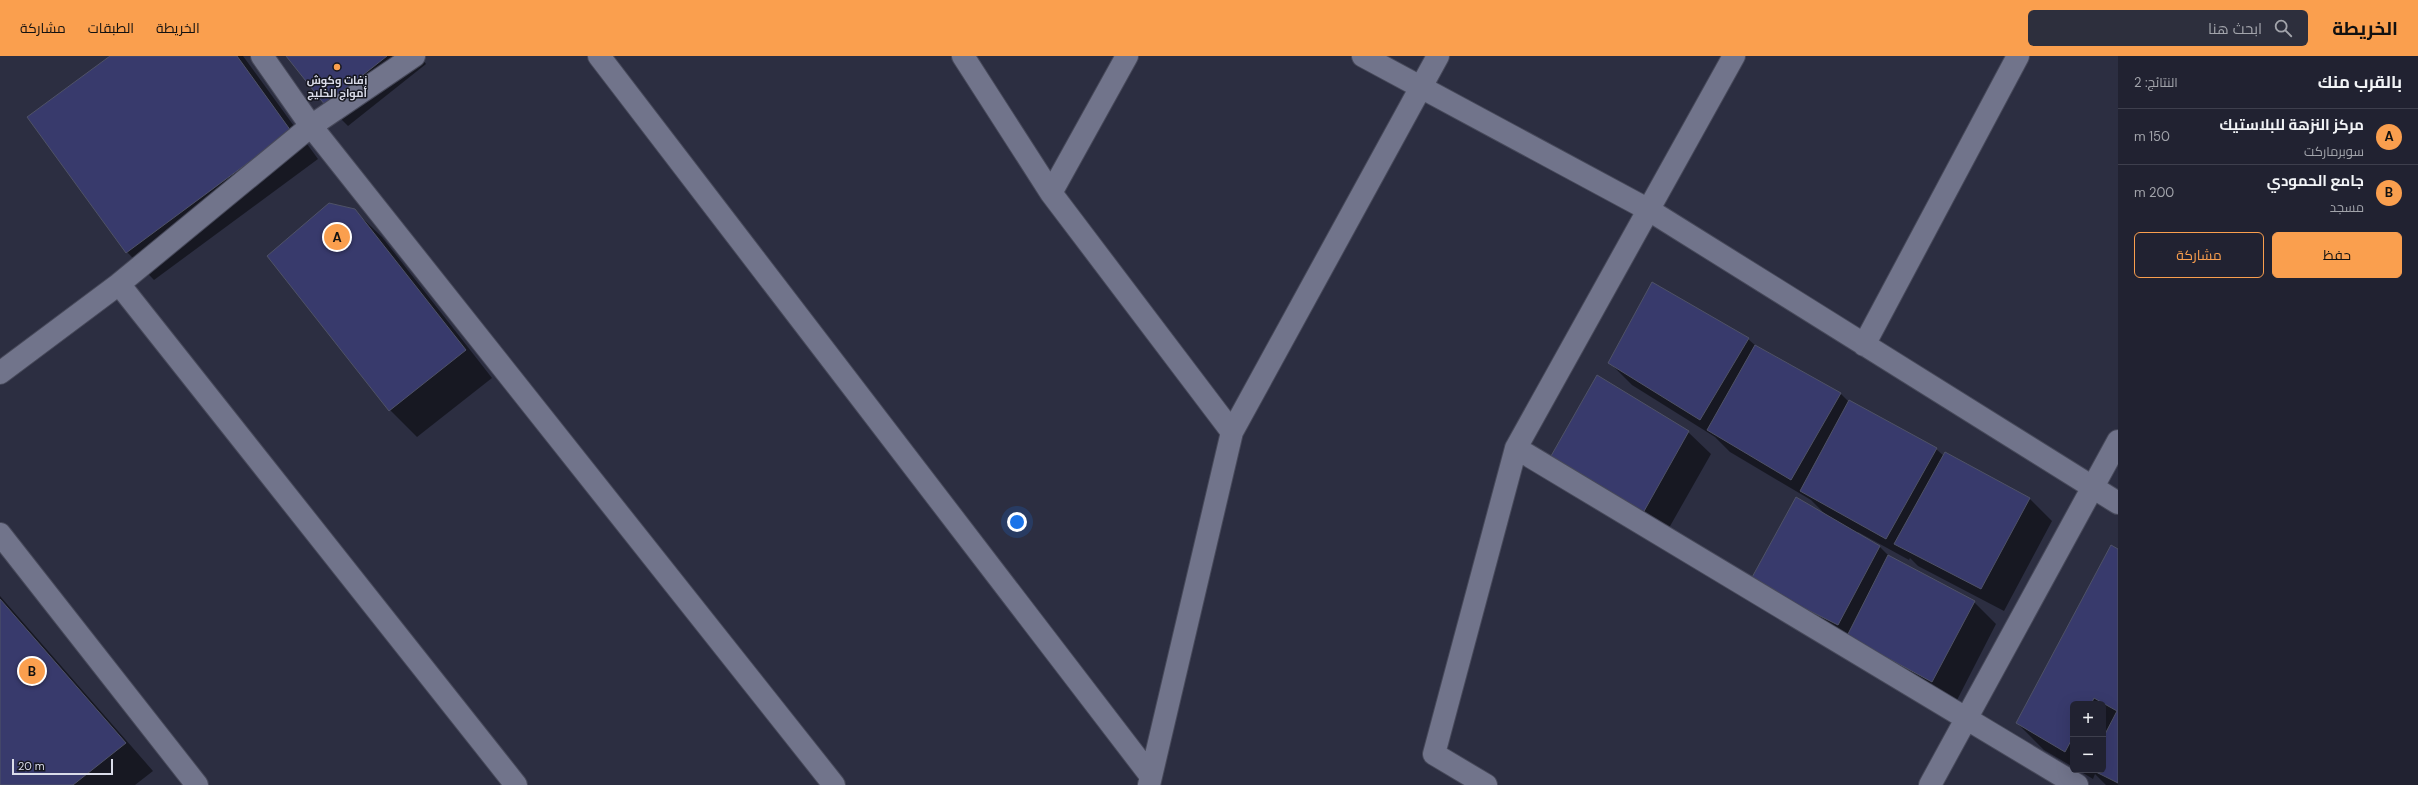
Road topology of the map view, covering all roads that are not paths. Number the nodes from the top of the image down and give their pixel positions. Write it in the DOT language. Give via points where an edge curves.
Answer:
graph roads {
  1 [pos="262,56"];
  2 [pos="414,56"];
  3 [pos="599,56"];
  4 [pos="963,56"];
  5 [pos="1127,56"];
  6 [pos="1363,56"];
  7 [pos="1438,56"];
  8 [pos="1734,56"];
  9 [pos="2018,56"];
  10 [pos="1421,86"];
  11 [pos="311,126"];
  12 [pos="1051,193"];
  13 [pos="1649,210"];
  14 [pos="119,284"];
  15 [pos="1864,345"];
  16 [pos="0,373"];
  17 [pos="1232,432"];
  18 [pos="2118,441"];
  19 [pos="1516,448"];
  20 [pos="2092,488"];
  21 [pos="2118,502"];
  22 [pos="0,534"];
  23 [pos="1966,718"];
  24 [pos="1150,780"];
  25 [pos="197,785"];
  26 [pos="516,785"];
  27 [pos="834,785"];
  28 [pos="1486,785"];
  29 [pos="1930,785"];
  30 [pos="2077,785"];
  1 -- 11 [label="street"];
  2 -- 11 [label="street"];
  3 -- 24 [label="street"];
  4 -- 12 [label="street"];
  5 -- 12 [label="street"];
  6 -- 10 [label="street"];
  7 -- 10 [label="street"];
  8 -- 13 [label="street"];
  9 -- 15 [label="street"];
  10 -- 13 [label="street"];
  10 -- 17 [label="street"];
  11 -- 14 [label="street"];
  11 -- 27 [label="street"];
  12 -- 17 [label="street"];
  13 -- 15 [label="street"];
  13 -- 19 [label="street"];
  14 -- 16 [label="street"];
  14 -- 26 [label="street"];
  15 -- 20 [label="street"];
  17 -- 24 [label="street"];
  18 -- 20 [label="street"];
  19 -- 23 [label="street"];
  19 -- 28 [label="street" via="1434,754"];
  20 -- 21 [label="street"];
  20 -- 23 [label="street"];
  22 -- 25 [label="street"];
  23 -- 29 [label="street"];
  23 -- 30 [label="street"];
}
